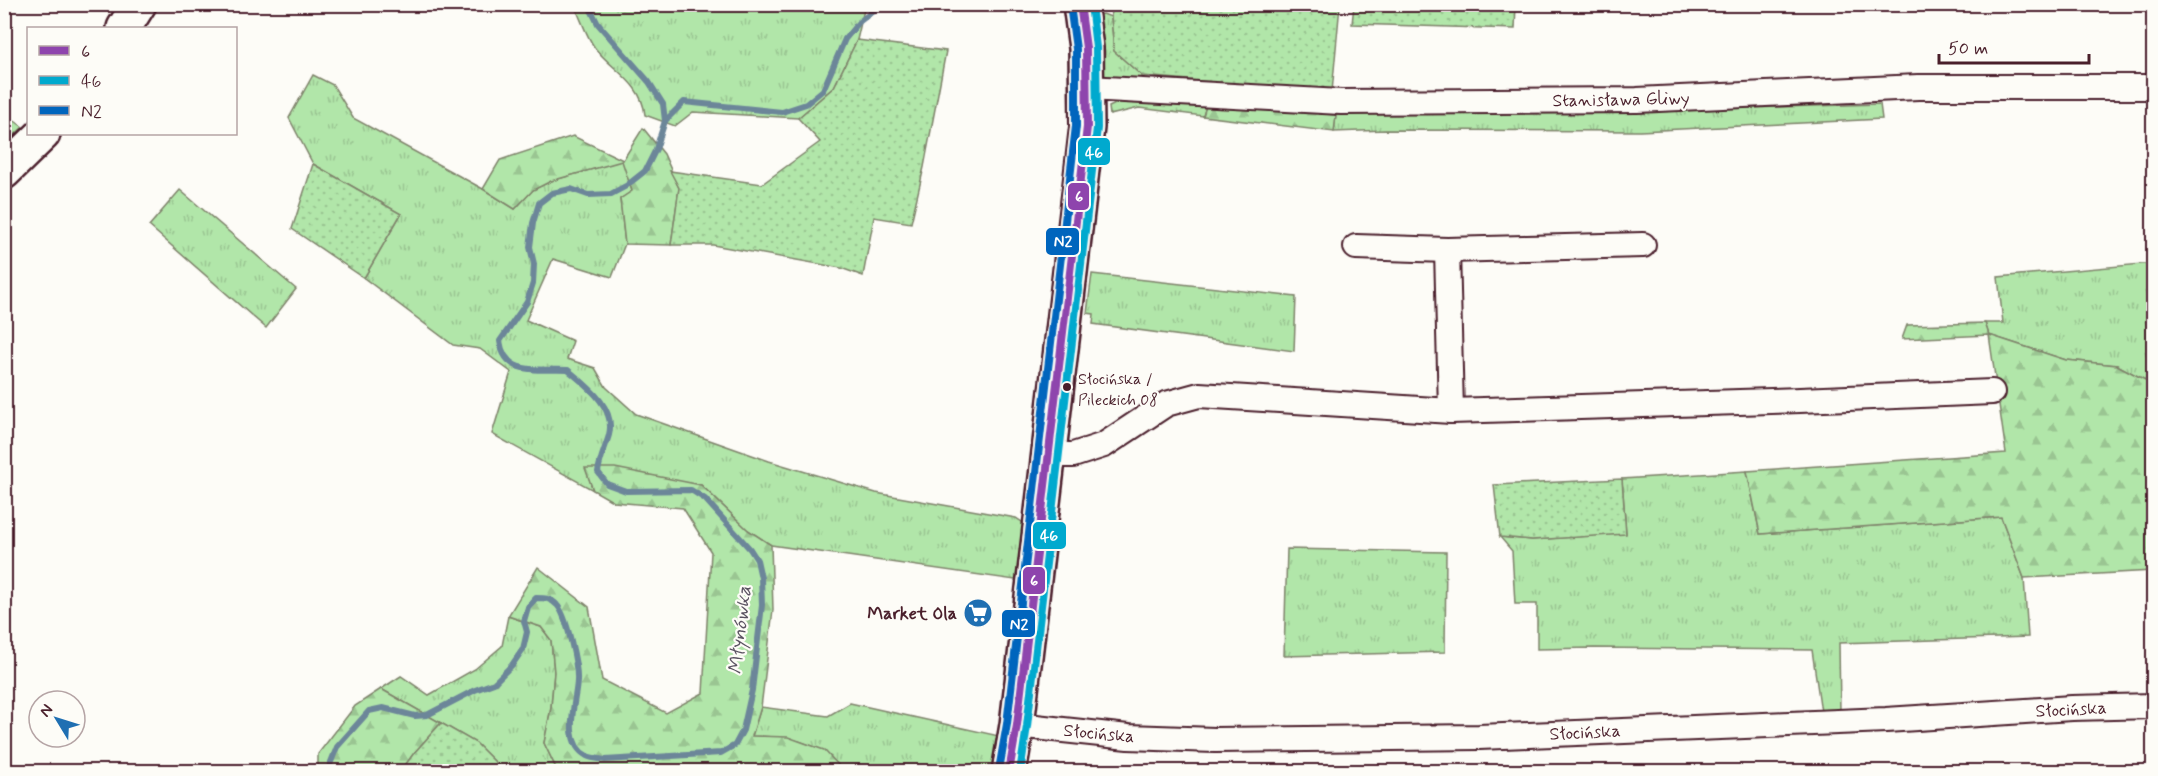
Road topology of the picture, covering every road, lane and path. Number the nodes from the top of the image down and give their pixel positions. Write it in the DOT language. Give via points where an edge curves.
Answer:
graph roads {
  1 [pos="139,4"];
  2 [pos="1080,4"];
  3 [pos="125,27"];
  4 [pos="2154,87"];
  5 [pos="1088,88"];
  6 [pos="42,135"];
  7 [pos="4,172"];
  8 [pos="1644,245"];
  9 [pos="1356,247"];
  10 [pos="1447,250"];
  11 [pos="1992,392"];
  12 [pos="1451,411"];
  13 [pos="1049,455"];
  14 [pos="2154,706"];
  15 [pos="1017,725"];
  16 [pos="1009,771"];
  1 -- 3 [label="street"];
  2 -- 5 [label="street"];
  4 -- 5 [label="street, Stanisława Gliwy" via="1918,87 1637,100 1341,102"];
  5 -- 13 [label="street" via="1084,163"];
  6 -- 7 [label="street"];
  8 -- 10 [label="street"];
  9 -- 10 [label="street"];
  10 -- 12 [label="street"];
  11 -- 12 [label="street"];
  12 -- 13 [label="street" via="1199,394 1167,404 1104,445 1073,455"];
  13 -- 15 [label="street"];
  14 -- 15 [label="street, Słocińska" via="1467,737 1215,740 1128,737"];
  15 -- 16 [label="street"];
}
